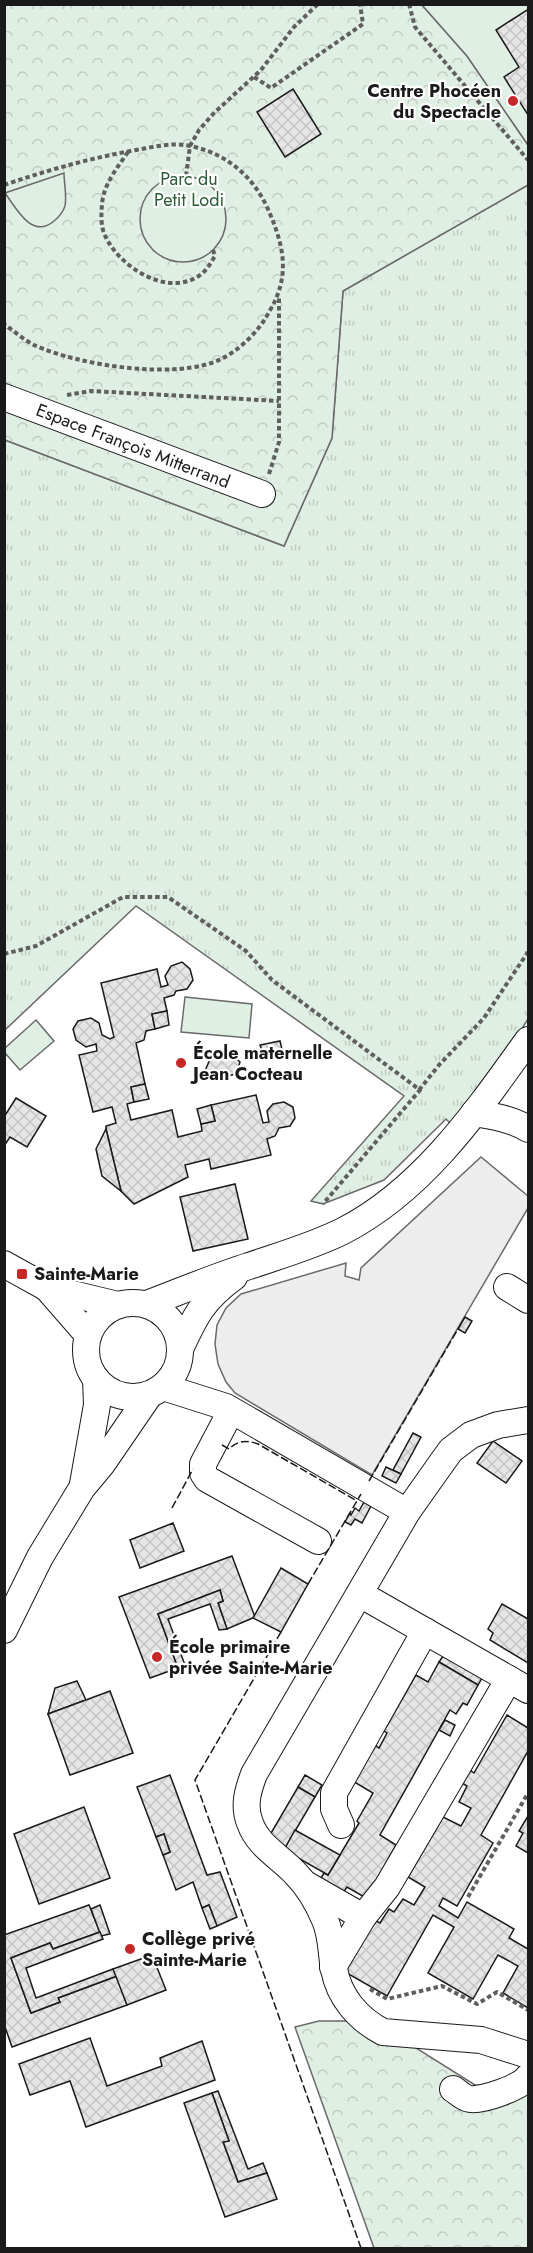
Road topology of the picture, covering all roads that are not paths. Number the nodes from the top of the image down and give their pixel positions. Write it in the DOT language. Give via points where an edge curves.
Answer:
graph roads {
  1 [pos="4,397"];
  2 [pos="262,494"];
  3 [pos="528,1040"];
  4 [pos="498,1082"];
  5 [pos="474,1113"];
  6 [pos="524,1126"];
  7 [pos="4,1264"];
  8 [pos="249,1266"];
  9 [pos="507,1287"];
  10 [pos="47,1288"];
  11 [pos="528,1300"];
  12 [pos="147,1304"];
  13 [pos="118,1305"];
  14 [pos="88,1335"];
  15 [pos="180,1354"];
  16 [pos="96,1379"];
  17 [pos="157,1390"];
  18 [pos="229,1409"];
  19 [pos="528,1420"];
  20 [pos="82,1488"];
  21 [pos="407,1512"];
  22 [pos="318,1541"];
  23 [pos="360,1594"];
  24 [pos="4,1630"];
  25 [pos="425,1631"];
  26 [pos="519,1685"];
  27 [pos="340,1825"];
  28 [pos="304,1883"];
  29 [pos="363,1917"];
  30 [pos="333,1967"];
  31 [pos="528,2055"];
  32 [pos="528,2077"];
  33 [pos="453,2089"];
  1 -- 2 [label="street, Espace François Mitterrand"];
  3 -- 4 [label="street"];
  4 -- 5 [label="street"];
  4 -- 6 [label="street"];
  5 -- 6 [label="street"];
  5 -- 8 [label="street" via="411,1181 374,1212 307,1247"];
  7 -- 10 [label="street"];
  8 -- 12 [label="street"];
  8 -- 15 [label="street" via="213,1293 195,1315"];
  9 -- 11 [label="street"];
  10 -- 13 [label="street"];
  10 -- 14 [label="street"];
  12 -- 13 [label="street"];
  12 -- 15 [label="street" via="170,1319 178,1332"];
  13 -- 14 [label="street" via="105,1311"];
  14 -- 16 [label="street" via="86,1350"];
  15 -- 17 [label="street" via="173,1376"];
  15 -- 18 [label="street"];
  16 -- 17 [label="street" via="121,1396 136,1397"];
  16 -- 20 [label="street" via="97,1405"];
  17 -- 18 [label="street"];
  17 -- 20 [label="street"];
  18 -- 21 [label="street"];
  18 -- 22 [label="street" via="203,1464 207,1479"];
  19 -- 21 [label="street" via="484,1429 460,1442"];
  20 -- 24 [label="street" via="40,1557"];
  21 -- 23 [label="street"];
  23 -- 25 [label="street"];
  23 -- 28 [label="street" via="254,1774 247,1797 255,1835"];
  25 -- 26 [label="street"];
  25 -- 27 [label="street" via="334,1793"];
  26 -- 29 [label="street" via="387,1887"];
  28 -- 29 [label="street"];
  28 -- 30 [label="street" via="331,1937"];
  29 -- 30 [label="street"];
  30 -- 31 [label="street" via="351,2006 369,2025 383,2032 481,2040"];
  32 -- 33 [label="street" via="505,2102 472,2099"];
}
